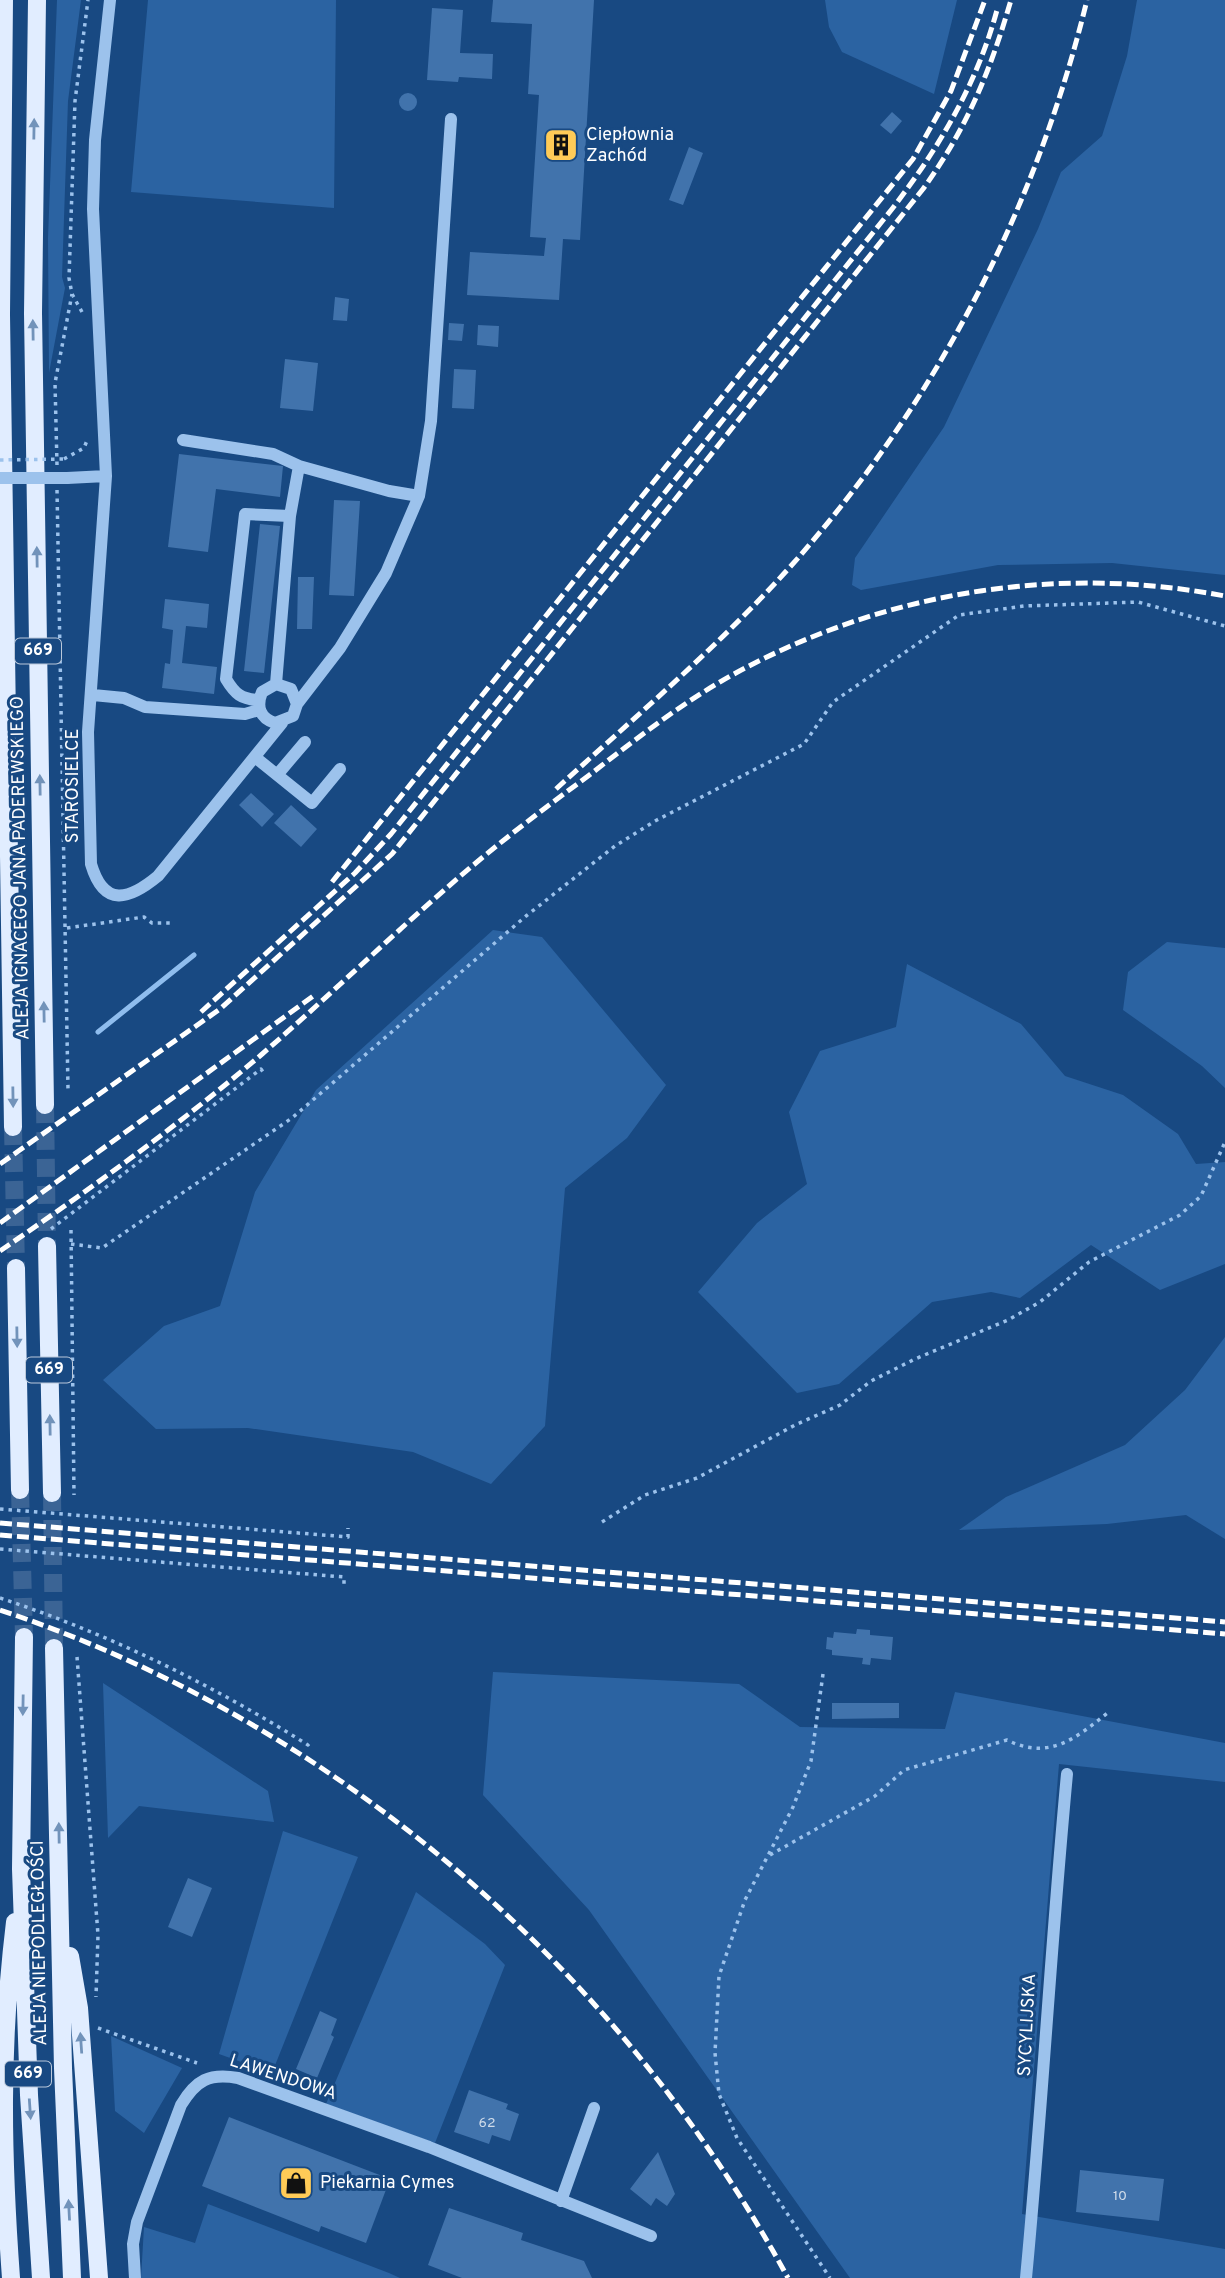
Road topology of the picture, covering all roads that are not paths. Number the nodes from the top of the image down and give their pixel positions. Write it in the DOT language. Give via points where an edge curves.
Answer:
graph roads {
  1 [pos="4,0"];
  2 [pos="37,0"];
  3 [pos="110,0"];
  4 [pos="451,119"];
  5 [pos="183,440"];
  6 [pos="299,466"];
  7 [pos="106,476"];
  8 [pos="0,478"];
  9 [pos="419,496"];
  10 [pos="290,516"];
  11 [pos="276,684"];
  12 [pos="93,695"];
  13 [pos="297,704"];
  14 [pos="259,705"];
  15 [pos="282,723"];
  16 [pos="304,742"];
  17 [pos="256,758"];
  18 [pos="340,769"];
  19 [pos="277,775"];
  20 [pos="45,1105"];
  21 [pos="13,1127"];
  22 [pos="45,1241"];
  23 [pos="16,1268"];
  24 [pos="20,1490"];
  25 [pos="52,1493"];
  26 [pos="24,1637"];
  27 [pos="54,1648"];
  28 [pos="1066,1773"];
  29 [pos="21,1869"];
  30 [pos="61,1901"];
  31 [pos="594,2108"];
  32 [pos="561,2201"];
  33 [pos="651,2236"];
  34 [pos="135,2274"];
  35 [pos="11,2278"];
  36 [pos="41,2278"];
  37 [pos="72,2278"];
  38 [pos="99,2278"];
  39 [pos="1026,2278"];
  1 -- 21 [label="main road, ALEJA IGNACEGO JANA PADEREWSKIEGO / 669, one-way" via="1,315"];
  20 -- 2 [label="main road, ALEJA IGNACEGO JANA PADEREWSKIEGO / 669, one-way" via="33,313"];
  3 -- 7 [label="street, STAROSIELCE" via="95,140 93,209"];
  4 -- 9 [label="street" via="431,421"];
  5 -- 6 [label="street" via="273,454"];
  6 -- 9 [label="street"];
  6 -- 10 [label="street"];
  7 -- 8 [label="street, bridge"];
  7 -- 12 [label="street, STAROSIELCE"];
  9 -- 13 [label="street" via="386,573 340,648"];
  10 -- 11 [label="street"];
  10 -- 14 [label="street" via="245,514 226,679 234,693"];
  11 -- 13 [label="street" via="291,689"];
  11 -- 14 [label="street" via="262,692"];
  12 -- 14 [label="street" via="124,698 145,707 245,714"];
  12 -- 17 [label="street, STAROSIELCE" via="88,760 91,864 105,891 121,897 139,891 158,876"];
  13 -- 15 [label="street" via="293,716"];
  14 -- 15 [label="street" via="268,721"];
  15 -- 17 [label="street"];
  16 -- 19 [label="street"];
  17 -- 19 [label="street"];
  18 -- 19 [label="street" via="312,803"];
  25 -- 22 [label="main road, 669, one-way"];
  23 -- 24 [label="main road, 669, one-way"];
  26 -- 29 [label="main road, ALEJA NIEPODLEGŁOŚCI / 669, one-way"];
  30 -- 27 [label="main road, ALEJA NIEPODLEGŁOŚCI / 669, one-way"];
  28 -- 39 [label="street, SYCYLIJSKA"];
  29 -- 35 [label="main road" via="7,1983 1,2094"];
  29 -- 36 [label="main road, ALEJA NIEPODLEGŁOŚCI / 669, one-way"];
  37 -- 30 [label="main road, ALEJA NIEPODLEGŁOŚCI / 669, one-way"];
  38 -- 30 [label="main road, one-way" via="79,2008"];
  31 -- 32 [label="street"];
  32 -- 33 [label="street, LAWENDOWA"];
  32 -- 34 [label="street, LAWENDOWA" via="429,2147 238,2078 218,2075 192,2087 181,2105 146,2193 133,2244"];
}
